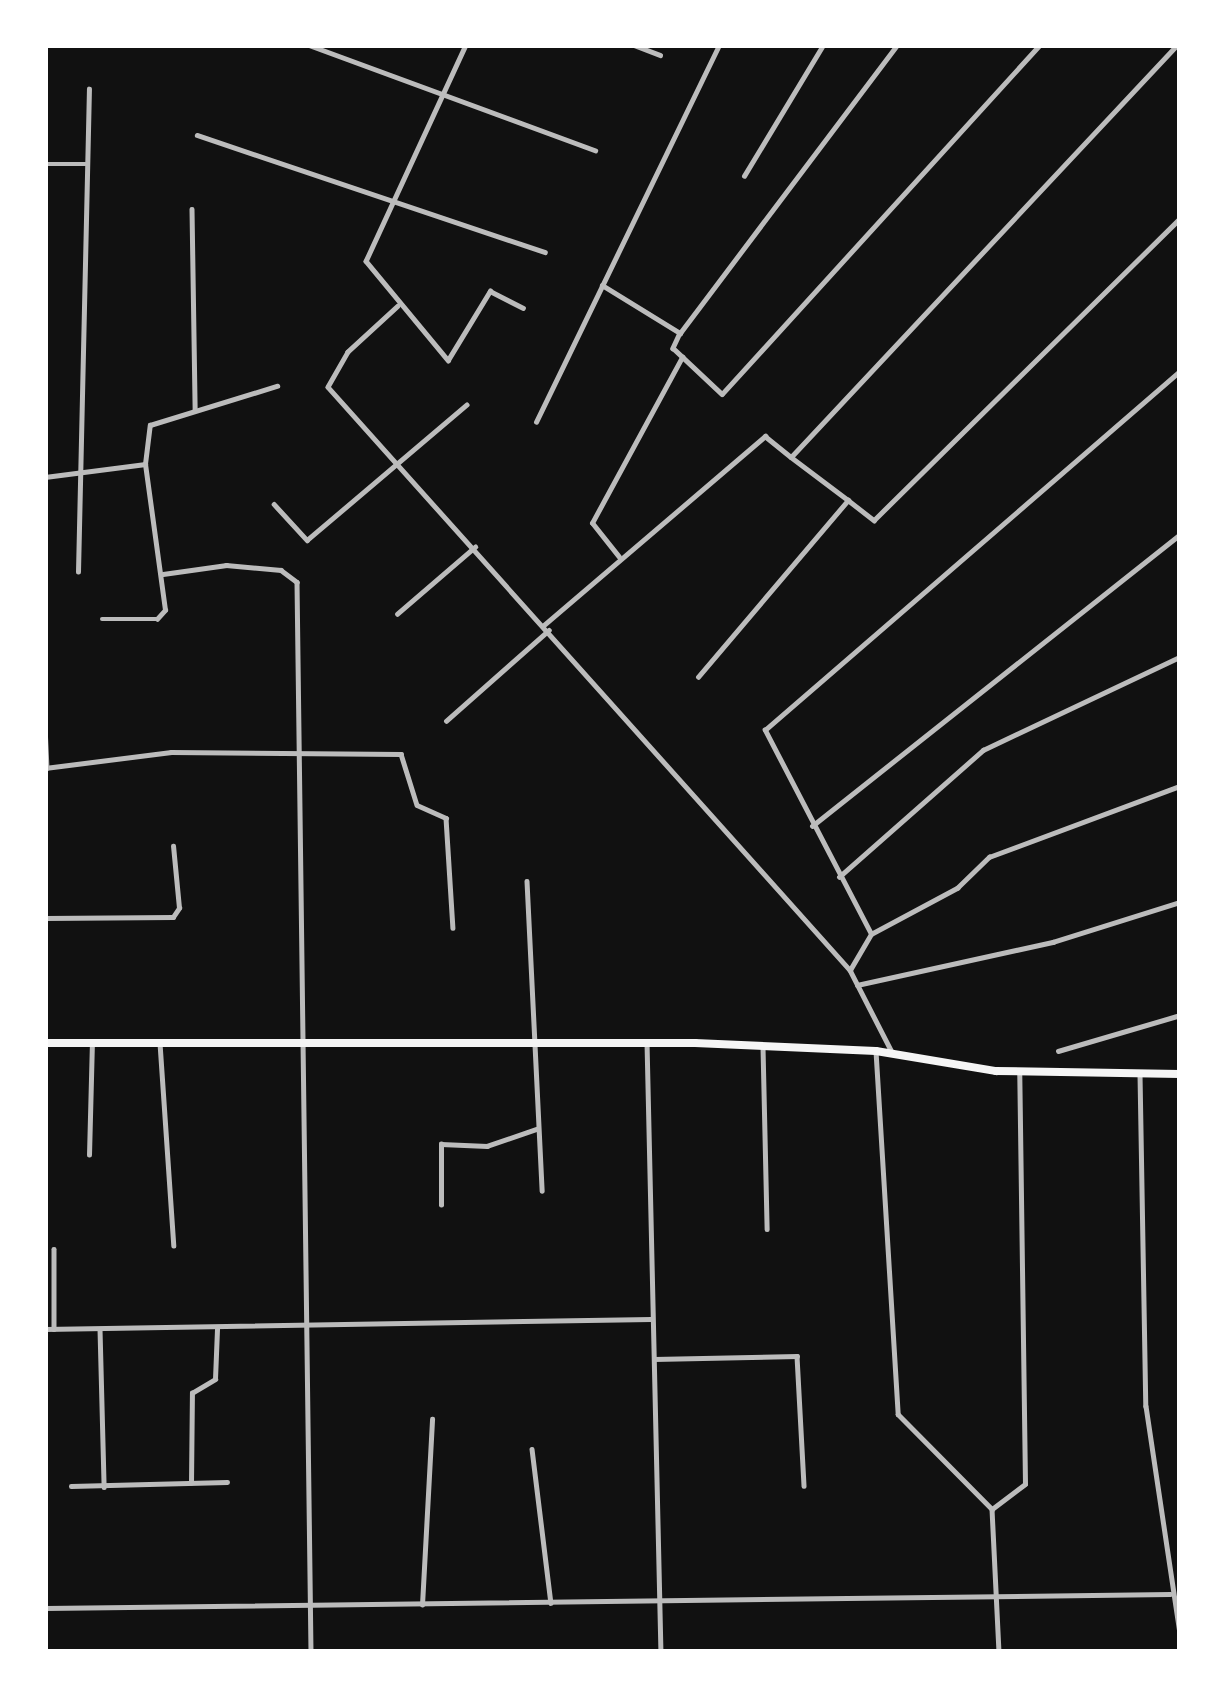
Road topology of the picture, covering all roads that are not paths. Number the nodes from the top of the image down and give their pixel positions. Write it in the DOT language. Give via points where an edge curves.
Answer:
graph roads {
  1 [pos="309,45"];
  2 [pos="466,45"];
  3 [pos="634,45"];
  4 [pos="719,45"];
  5 [pos="824,45"];
  6 [pos="897,45"];
  7 [pos="1040,45"];
  8 [pos="1177,45"];
  9 [pos="660,55"];
  10 [pos="89,89"];
  11 [pos="445,92"];
  12 [pos="196,135"];
  13 [pos="595,150"];
  14 [pos="45,164"];
  15 [pos="88,164"];
  16 [pos="744,176"];
  17 [pos="397,197"];
  18 [pos="192,209"];
  19 [pos="1180,218"];
  20 [pos="545,252"];
  21 [pos="602,285"];
  22 [pos="398,306"];
  23 [pos="524,308"];
  24 [pos="680,333"];
  25 [pos="682,357"];
  26 [pos="1180,371"];
  27 [pos="277,386"];
  28 [pos="466,405"];
  29 [pos="195,410"];
  30 [pos="536,422"];
  31 [pos="791,457"];
  32 [pos="401,463"];
  33 [pos="145,464"];
  34 [pos="76,472"];
  35 [pos="45,477"];
  36 [pos="848,500"];
  37 [pos="274,504"];
  38 [pos="1180,534"];
  39 [pos="475,547"];
  40 [pos="622,559"];
  41 [pos="78,572"];
  42 [pos="163,574"];
  43 [pos="397,614"];
  44 [pos="102,619"];
  45 [pos="547,627"];
  46 [pos="1180,657"];
  47 [pos="698,677"];
  48 [pos="446,721"];
  49 [pos="45,726"];
  50 [pos="296,753"];
  51 [pos="46,768"];
  52 [pos="1180,787"];
  53 [pos="812,826"];
  54 [pos="173,846"];
  55 [pos="839,877"];
  56 [pos="527,881"];
  57 [pos="1180,902"];
  58 [pos="45,918"];
  59 [pos="453,928"];
  60 [pos="872,934"];
  61 [pos="850,970"];
  62 [pos="857,985"];
  63 [pos="1180,1016"];
  64 [pos="532,1040"];
  65 [pos="160,1041"];
  66 [pos="305,1042"];
  67 [pos="646,1042"];
  68 [pos="45,1043"];
  69 [pos="92,1044"];
  70 [pos="763,1047"];
  71 [pos="876,1051"];
  72 [pos="1058,1051"];
  73 [pos="895,1058"];
  74 [pos="1019,1072"];
  75 [pos="1140,1074"];
  76 [pos="1180,1074"];
  77 [pos="536,1129"];
  78 [pos="89,1156"];
  79 [pos="542,1191"];
  80 [pos="441,1205"];
  81 [pos="767,1229"];
  82 [pos="174,1246"];
  83 [pos="54,1250"];
  84 [pos="653,1319"];
  85 [pos="309,1325"];
  86 [pos="218,1328"];
  87 [pos="45,1329"];
  88 [pos="55,1329"];
  89 [pos="100,1329"];
  90 [pos="654,1359"];
  91 [pos="432,1419"];
  92 [pos="532,1449"];
  93 [pos="227,1482"];
  94 [pos="191,1483"];
  95 [pos="71,1486"];
  96 [pos="804,1486"];
  97 [pos="104,1487"];
  98 [pos="992,1508"];
  99 [pos="1170,1594"];
  100 [pos="660,1601"];
  101 [pos="996,1601"];
  102 [pos="551,1603"];
  103 [pos="422,1605"];
  104 [pos="310,1606"];
  105 [pos="45,1608"];
  106 [pos="1180,1634"];
  107 [pos="311,1652"];
  108 [pos="661,1652"];
  109 [pos="998,1652"];
  1 -- 11 [label="street"];
  2 -- 11 [label="street"];
  3 -- 9 [label="street"];
  4 -- 21 [label="street"];
  5 -- 16 [label="street"];
  6 -- 24 [label="street"];
  7 -- 25 [label="street" via="722,394"];
  8 -- 31 [label="street"];
  10 -- 15 [label="street"];
  11 -- 13 [label="street"];
  11 -- 17 [label="street"];
  12 -- 17 [label="street"];
  14 -- 15 [label="street"];
  15 -- 34 [label="street"];
  17 -- 20 [label="street"];
  17 -- 22 [label="street" via="366,261"];
  18 -- 29 [label="street"];
  19 -- 36 [label="street" via="874,520"];
  21 -- 24 [label="street"];
  21 -- 30 [label="street"];
  22 -- 23 [label="street" via="454,361 490,291"];
  22 -- 32 [label="street" via="349,352 328,387"];
  24 -- 25 [label="street" via="673,348"];
  25 -- 40 [label="street" via="592,523"];
  26 -- 53 [label="street" via="765,730"];
  27 -- 29 [label="street"];
  28 -- 32 [label="street"];
  29 -- 33 [label="street" via="150,425"];
  31 -- 36 [label="street"];
  31 -- 40 [label="street" via="765,436"];
  32 -- 37 [label="street" via="307,540"];
  32 -- 39 [label="street"];
  33 -- 34 [label="street"];
  33 -- 42 [label="street"];
  34 -- 35 [label="street"];
  34 -- 41 [label="street"];
  36 -- 47 [label="street"];
  38 -- 53 [label="street"];
  39 -- 43 [label="street"];
  39 -- 45 [label="street"];
  40 -- 45 [label="street"];
  42 -- 44 [label="street" via="161,617"];
  42 -- 50 [label="street" via="226,566 281,570 297,582"];
  45 -- 48 [label="street"];
  45 -- 61 [label="street"];
  46 -- 55 [label="street" via="983,750"];
  49 -- 51 [label="street"];
  50 -- 51 [label="street" via="171,752"];
  50 -- 59 [label="street" via="401,754 417,805 446,818"];
  50 -- 66 [label="street"];
  52 -- 60 [label="street" via="989,857 957,888"];
  53 -- 55 [label="street"];
  54 -- 58 [label="street" via="173,916"];
  55 -- 60 [label="street"];
  56 -- 64 [label="street"];
  57 -- 62 [label="street" via="1053,942"];
  60 -- 61 [label="street"];
  61 -- 62 [label="street"];
  62 -- 73 [label="street"];
  63 -- 72 [label="street"];
  64 -- 66 [label="main road"];
  64 -- 67 [label="main road"];
  64 -- 77 [label="street"];
  65 -- 66 [label="main road"];
  65 -- 69 [label="main road"];
  65 -- 82 [label="street"];
  66 -- 85 [label="street"];
  67 -- 70 [label="main road"];
  67 -- 84 [label="street"];
  68 -- 69 [label="main road"];
  69 -- 78 [label="street"];
  70 -- 71 [label="main road"];
  70 -- 81 [label="street"];
  71 -- 73 [label="main road"];
  71 -- 98 [label="street" via="898,1414"];
  73 -- 74 [label="main road"];
  74 -- 75 [label="main road"];
  74 -- 98 [label="street" via="1025,1484"];
  75 -- 76 [label="main road"];
  75 -- 99 [label="street" via="1144,1365"];
  77 -- 79 [label="street"];
  77 -- 80 [label="street" via="487,1146 441,1144"];
  83 -- 88 [label="street"];
  84 -- 85 [label="street"];
  84 -- 90 [label="street"];
  85 -- 86 [label="street"];
  85 -- 104 [label="street"];
  86 -- 89 [label="street"];
  86 -- 94 [label="street" via="215,1379 192,1393"];
  87 -- 88 [label="street"];
  88 -- 89 [label="street"];
  89 -- 97 [label="street"];
  90 -- 96 [label="street" via="796,1355"];
  90 -- 100 [label="street"];
  91 -- 103 [label="street"];
  92 -- 102 [label="street"];
  93 -- 94 [label="street"];
  94 -- 97 [label="street"];
  95 -- 97 [label="street"];
  98 -- 101 [label="street"];
  99 -- 101 [label="street"];
  99 -- 106 [label="street"];
  100 -- 101 [label="street"];
  100 -- 102 [label="street"];
  100 -- 108 [label="street"];
  101 -- 109 [label="street"];
  102 -- 103 [label="street"];
  103 -- 104 [label="street"];
  104 -- 105 [label="street"];
  104 -- 107 [label="street"];
}
